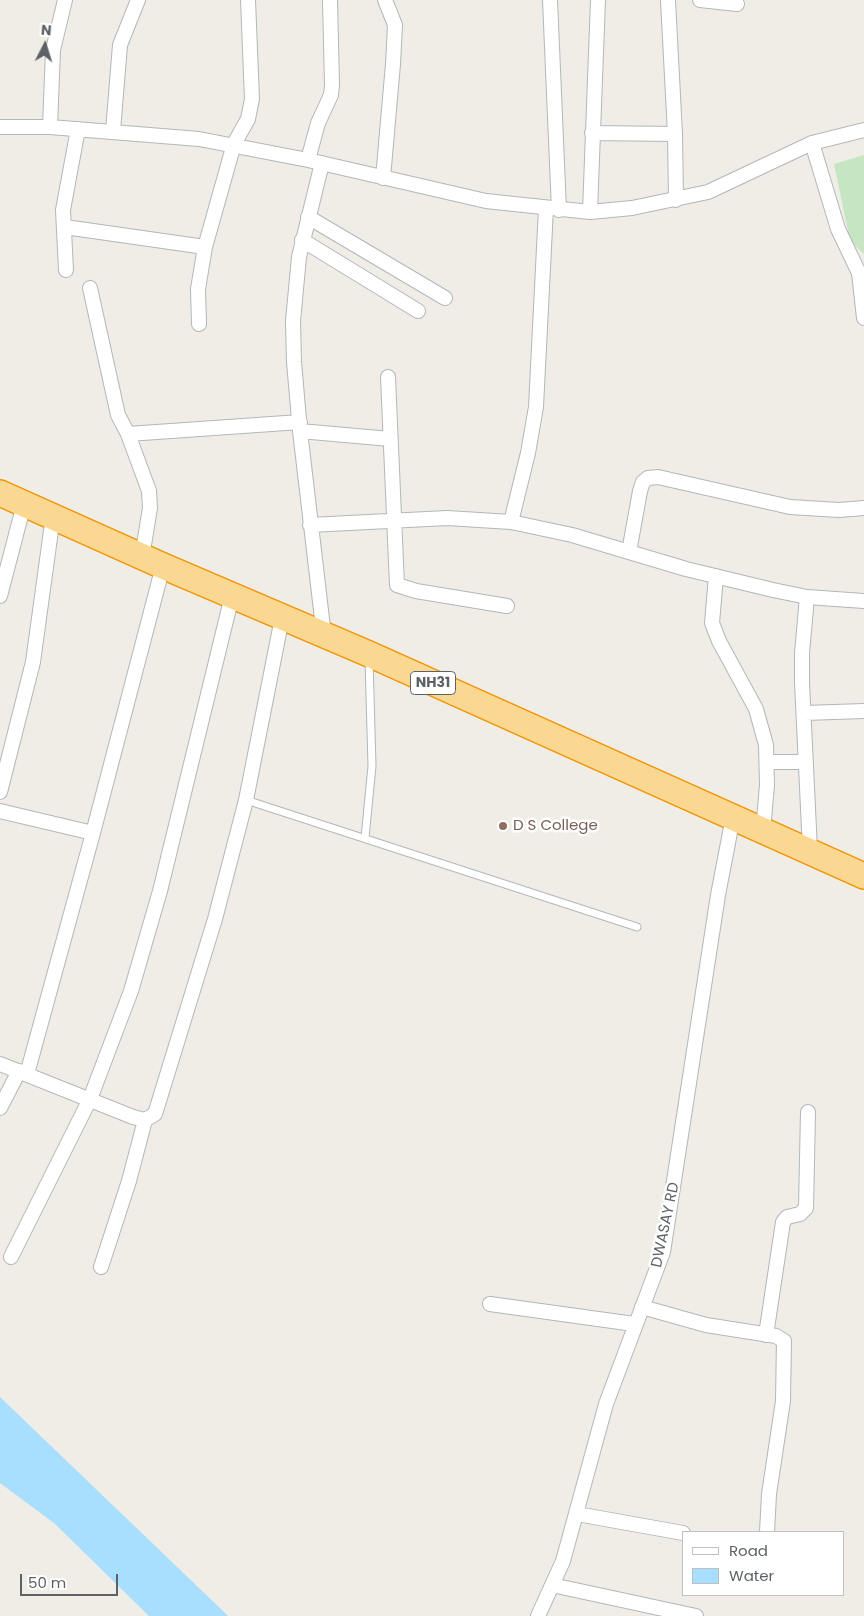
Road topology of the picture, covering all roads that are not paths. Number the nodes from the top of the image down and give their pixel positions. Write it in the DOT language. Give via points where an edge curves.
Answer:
graph roads {
  1 [pos="65,0"];
  2 [pos="138,0"];
  3 [pos="248,0"];
  4 [pos="330,0"];
  5 [pos="385,0"];
  6 [pos="550,0"];
  7 [pos="598,0"];
  8 [pos="668,0"];
  9 [pos="700,0"];
  10 [pos="737,4"];
  11 [pos="0,127"];
  12 [pos="50,127"];
  13 [pos="78,129"];
  14 [pos="864,130"];
  15 [pos="113,131"];
  16 [pos="592,133"];
  17 [pos="675,134"];
  18 [pos="812,143"];
  19 [pos="234,144"];
  20 [pos="308,160"];
  21 [pos="322,163"];
  22 [pos="383,178"];
  23 [pos="676,200"];
  24 [pos="552,209"];
  25 [pos="590,212"];
  26 [pos="308,217"];
  27 [pos="65,227"];
  28 [pos="302,240"];
  29 [pos="205,247"];
  30 [pos="66,270"];
  31 [pos="90,288"];
  32 [pos="445,298"];
  33 [pos="418,311"];
  34 [pos="864,318"];
  35 [pos="199,324"];
  36 [pos="388,377"];
  37 [pos="300,426"];
  38 [pos="128,434"];
  39 [pos="390,439"];
  40 [pos="0,493"];
  41 [pos="24,504"];
  42 [pos="864,508"];
  43 [pos="53,516"];
  44 [pos="393,520"];
  45 [pos="511,522"];
  46 [pos="310,525"];
  47 [pos="629,552"];
  48 [pos="152,562"];
  49 [pos="716,576"];
  50 [pos="0,596"];
  51 [pos="232,596"];
  52 [pos="807,597"];
  53 [pos="864,601"];
  54 [pos="507,606"];
  55 [pos="282,618"];
  56 [pos="324,636"];
  57 [pos="369,654"];
  58 [pos="864,711"];
  59 [pos="804,713"];
  60 [pos="768,762"];
  61 [pos="806,762"];
  62 [pos="0,792"];
  63 [pos="246,800"];
  64 [pos="0,811"];
  65 [pos="733,817"];
  66 [pos="763,830"];
  67 [pos="93,833"];
  68 [pos="365,838"];
  69 [pos="810,850"];
  70 [pos="864,876"];
  71 [pos="636,927"];
  72 [pos="0,1064"];
  73 [pos="23,1073"];
  74 [pos="90,1099"];
  75 [pos="0,1108"];
  76 [pos="808,1112"];
  77 [pos="145,1120"];
  78 [pos="11,1257"];
  79 [pos="101,1267"];
  80 [pos="490,1304"];
  81 [pos="642,1307"];
  82 [pos="634,1324"];
  83 [pos="766,1335"];
  84 [pos="577,1514"];
  85 [pos="767,1531"];
  86 [pos="682,1533"];
  87 [pos="552,1585"];
  88 [pos="538,1616"];
  89 [pos="696,1616"];
  1 -- 12 [label="street" via="53,50"];
  2 -- 15 [label="street" via="120,45"];
  3 -- 19 [label="street" via="252,99 248,118"];
  4 -- 20 [label="street" via="331,95 315,131"];
  5 -- 22 [label="street" via="394,25 394,64"];
  6 -- 24 [label="street"];
  7 -- 16 [label="street"];
  8 -- 17 [label="street"];
  9 -- 10 [label="street"];
  11 -- 12 [label="street"];
  12 -- 13 [label="street"];
  13 -- 15 [label="street"];
  13 -- 27 [label="street" via="63,210"];
  14 -- 18 [label="street"];
  15 -- 19 [label="street"];
  16 -- 17 [label="street"];
  16 -- 25 [label="street"];
  17 -- 23 [label="street"];
  18 -- 23 [label="street" via="708,192"];
  18 -- 34 [label="street" via="838,229 859,273"];
  19 -- 20 [label="street"];
  19 -- 29 [label="street"];
  20 -- 21 [label="street"];
  21 -- 22 [label="street"];
  21 -- 26 [label="street"];
  22 -- 24 [label="street" via="486,201"];
  23 -- 25 [label="street"];
  24 -- 25 [label="street"];
  24 -- 45 [label="street" via="536,407"];
  26 -- 28 [label="street"];
  26 -- 32 [label="street"];
  27 -- 29 [label="street"];
  27 -- 30 [label="street"];
  28 -- 33 [label="street"];
  28 -- 37 [label="street" via="293,321"];
  29 -- 35 [label="street" via="198,289"];
  31 -- 38 [label="street" via="118,415"];
  36 -- 39 [label="street"];
  37 -- 38 [label="street"];
  37 -- 39 [label="street"];
  37 -- 46 [label="street"];
  38 -- 48 [label="street" via="150,491"];
  39 -- 44 [label="street"];
  40 -- 41 [label="highway, NH31"];
  41 -- 43 [label="highway, NH31"];
  41 -- 50 [label="street"];
  42 -- 47 [label="street" via="790,507 658,477 648,478 640,491"];
  43 -- 48 [label="highway, NH31"];
  43 -- 62 [label="street" via="33,662"];
  44 -- 45 [label="street" via="447,518"];
  44 -- 46 [label="street"];
  44 -- 54 [label="street" via="397,585"];
  45 -- 47 [label="street"];
  46 -- 56 [label="street"];
  47 -- 49 [label="street"];
  48 -- 51 [label="highway, NH31"];
  48 -- 67 [label="street"];
  49 -- 52 [label="street"];
  49 -- 60 [label="street" via="712,623 756,709"];
  51 -- 55 [label="highway, NH31"];
  51 -- 74 [label="street" via="148,932 131,991"];
  52 -- 53 [label="street"];
  52 -- 59 [label="street" via="802,653"];
  55 -- 56 [label="highway, NH31"];
  55 -- 63 [label="street"];
  56 -- 57 [label="highway, NH31"];
  57 -- 65 [label="highway, NH31"];
  57 -- 68 [label="lane" via="372,766"];
  58 -- 59 [label="street"];
  59 -- 61 [label="street"];
  60 -- 61 [label="street"];
  60 -- 66 [label="street"];
  61 -- 69 [label="street"];
  63 -- 68 [label="lane"];
  63 -- 77 [label="street" via="216,919 155,1114"];
  64 -- 67 [label="street"];
  65 -- 66 [label="highway, NH31"];
  65 -- 81 [label="street, DWASAY RD" via="663,1252"];
  66 -- 69 [label="highway, NH31"];
  67 -- 73 [label="street"];
  68 -- 71 [label="lane"];
  69 -- 70 [label="highway, NH31"];
  72 -- 73 [label="street"];
  73 -- 74 [label="street"];
  73 -- 75 [label="street"];
  74 -- 77 [label="street"];
  74 -- 78 [label="street"];
  76 -- 83 [label="street" via="806,1208 803,1213 784,1222"];
  77 -- 79 [label="street"];
  80 -- 82 [label="street"];
  81 -- 82 [label="street, DWASAY RD"];
  81 -- 83 [label="street" via="706,1325"];
  82 -- 84 [label="street, DWASAY RD" via="606,1404"];
  83 -- 85 [label="street" via="781,1338 785,1344 783,1401 769,1494"];
  84 -- 86 [label="street"];
  84 -- 87 [label="street, DWASAY RD"];
  87 -- 88 [label="street, DWASAY RD"];
  87 -- 89 [label="street"];
}
